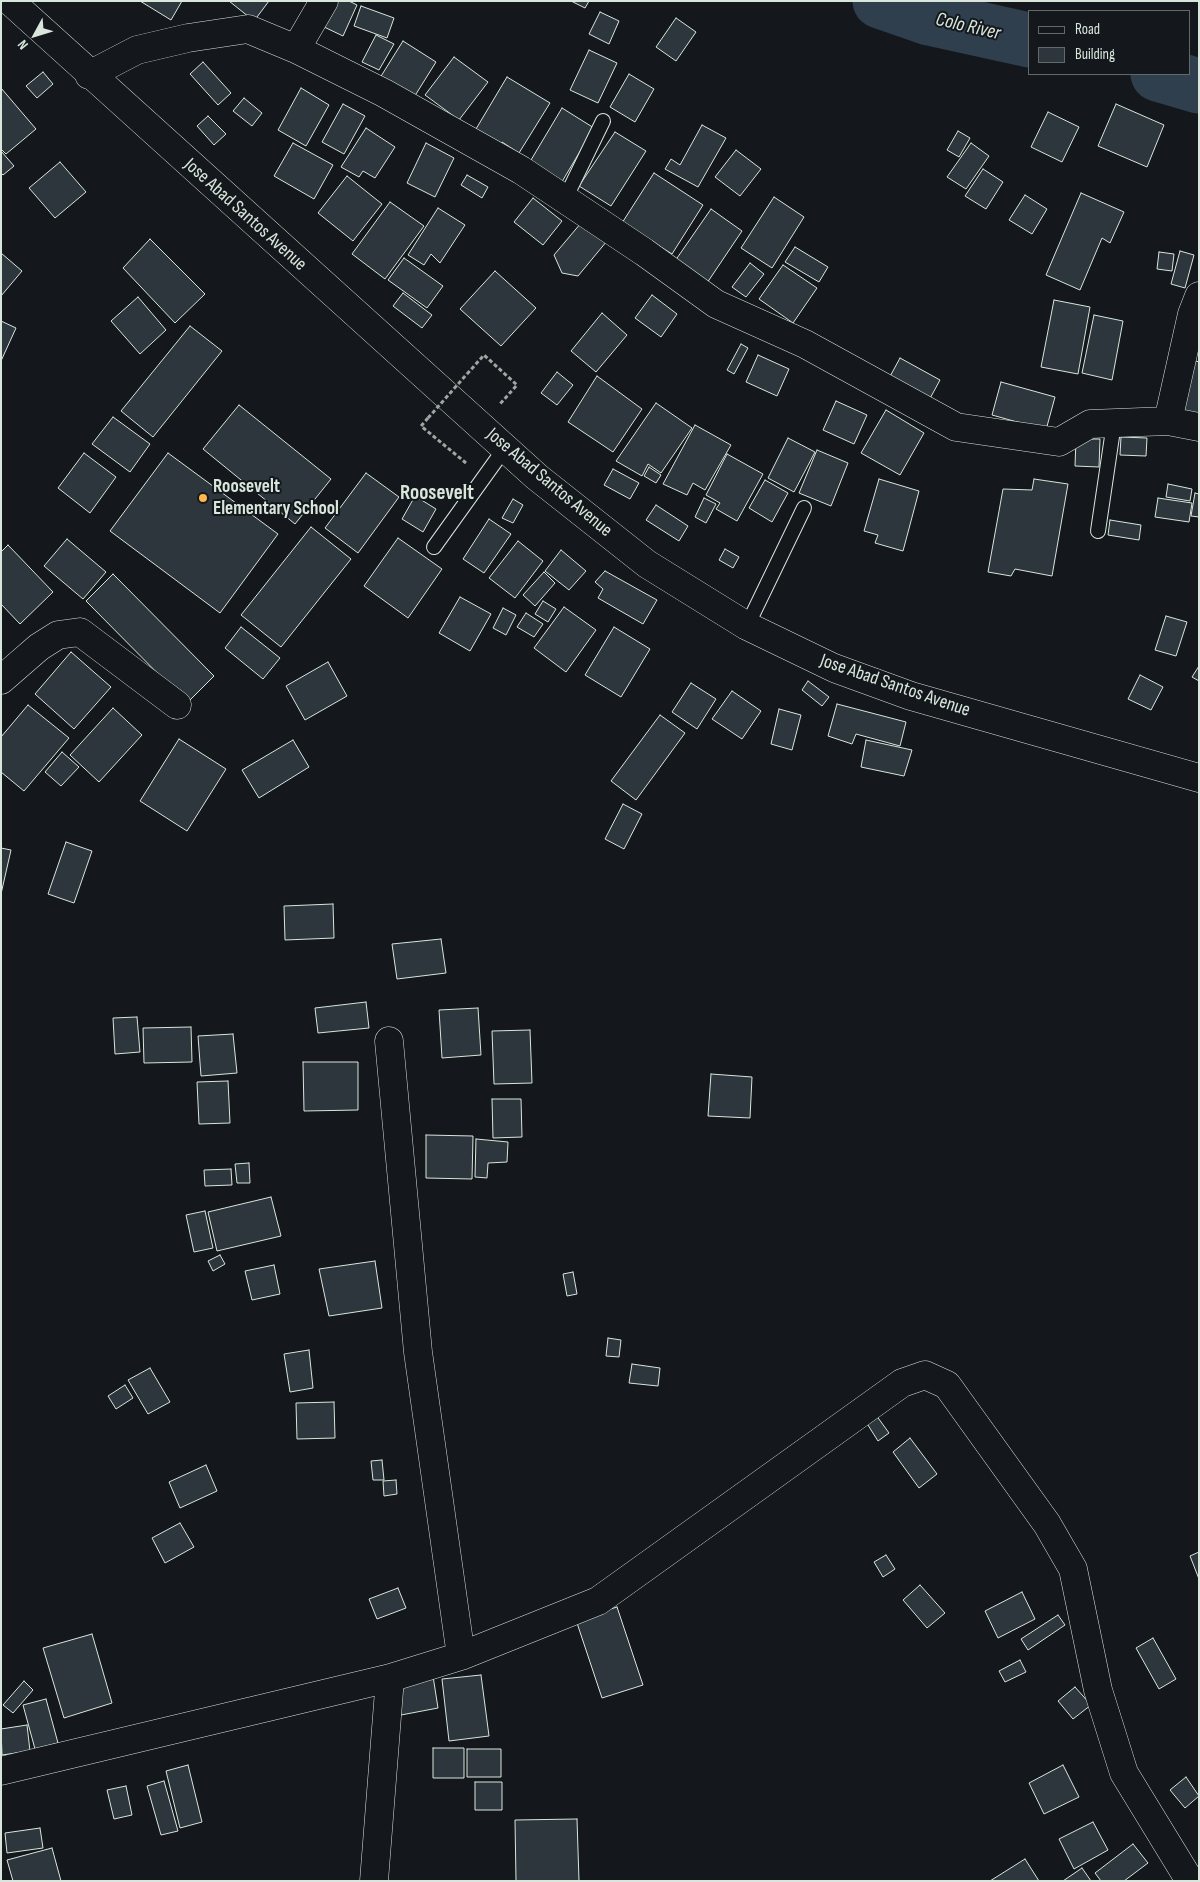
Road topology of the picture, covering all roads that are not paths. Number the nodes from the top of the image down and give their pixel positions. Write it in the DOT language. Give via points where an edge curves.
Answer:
graph roads {
  1 [pos="10,1"];
  2 [pos="324,1"];
  3 [pos="296,49"];
  4 [pos="89,75"];
  5 [pos="603,121"];
  6 [pos="565,199"];
  7 [pos="1199,296"];
  8 [pos="1168,421"];
  9 [pos="1114,423"];
  10 [pos="1199,427"];
  11 [pos="505,448"];
  12 [pos="804,508"];
  13 [pos="1098,531"];
  14 [pos="434,548"];
  15 [pos="747,626"];
  16 [pos="1,680"];
  17 [pos="177,704"];
  18 [pos="1199,778"];
  19 [pos="389,1041"];
  20 [pos="461,1656"];
  21 [pos="390,1678"];
  22 [pos="1,1771"];
  23 [pos="374,1881"];
  24 [pos="1190,1881"];
  1 -- 4 [label="main road, Jose Abad Santos Avenue"];
  2 -- 3 [label="main road"];
  3 -- 4 [label="main road" via="248,29 137,50"];
  3 -- 6 [label="main road" via="521,170"];
  4 -- 11 [label="main road, Jose Abad Santos Avenue"];
  5 -- 6 [label="lane"];
  6 -- 9 [label="main road" via="716,304 805,344 956,427 1059,442 1090,424"];
  7 -- 8 [label="main road"];
  8 -- 9 [label="main road"];
  8 -- 10 [label="main road"];
  9 -- 13 [label="lane"];
  11 -- 14 [label="lane"];
  11 -- 15 [label="main road, Jose Abad Santos Avenue" via="647,564"];
  12 -- 15 [label="lane"];
  15 -- 18 [label="main road, Jose Abad Santos Avenue" via="834,668 911,696"];
  16 -- 17 [label="main road" via="58,635 80,632"];
  19 -- 20 [label="main road" via="418,1352"];
  20 -- 21 [label="main road"];
  20 -- 24 [label="main road" via="598,1601 902,1383 925,1375 947,1385 1047,1524 1073,1570 1098,1690 1124,1773"];
  21 -- 22 [label="main road"];
  21 -- 23 [label="main road"];
}
